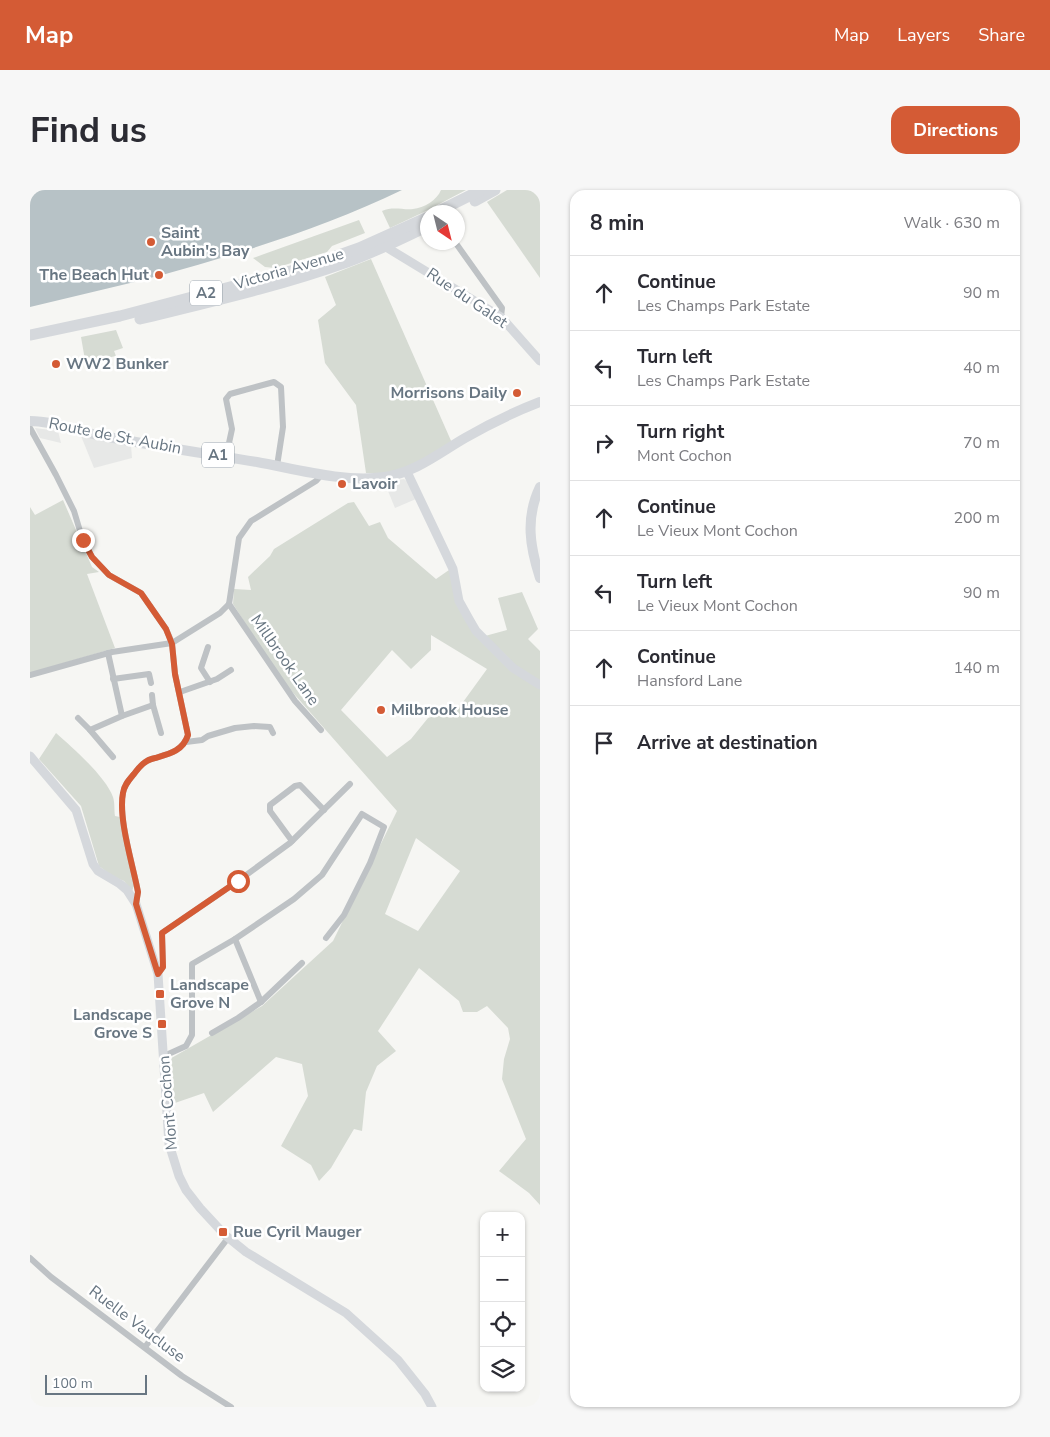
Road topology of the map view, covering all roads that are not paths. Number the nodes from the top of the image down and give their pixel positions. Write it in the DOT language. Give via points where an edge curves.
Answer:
graph roads {
  1 [pos="481,190"];
  2 [pos="495,190"];
  3 [pos="451,205"];
  4 [pos="465,206"];
  5 [pos="420,222"];
  6 [pos="420,229"];
  7 [pos="382,243"];
  8 [pos="461,250"];
  9 [pos="501,317"];
  10 [pos="30,335"];
  11 [pos="30,341"];
  12 [pos="540,361"];
  13 [pos="540,402"];
  14 [pos="30,422"];
  15 [pos="30,428"];
  16 [pos="226,457"];
  17 [pos="277,466"];
  18 [pos="407,472"];
  19 [pos="322,474"];
  20 [pos="540,488"];
  21 [pos="540,578"];
  22 [pos="229,604"];
  23 [pos="172,644"];
  24 [pos="208,647"];
  25 [pos="108,653"];
  26 [pos="231,670"];
  27 [pos="30,675"];
  28 [pos="113,679"];
  29 [pos="210,682"];
  30 [pos="151,683"];
  31 [pos="540,685"];
  32 [pos="180,692"];
  33 [pos="152,695"];
  34 [pos="153,705"];
  35 [pos="122,716"];
  36 [pos="78,718"];
  37 [pos="90,730"];
  38 [pos="321,730"];
  39 [pos="161,733"];
  40 [pos="273,733"];
  41 [pos="186,742"];
  42 [pos="30,756"];
  43 [pos="113,756"];
  44 [pos="350,784"];
  45 [pos="324,810"];
  46 [pos="292,841"];
  47 [pos="136,904"];
  48 [pos="326,938"];
  49 [pos="235,939"];
  50 [pos="302,963"];
  51 [pos="158,974"];
  52 [pos="261,1002"];
  53 [pos="212,1033"];
  54 [pos="164,1056"];
  55 [pos="228,1238"];
  56 [pos="30,1258"];
  57 [pos="145,1347"];
  58 [pos="231,1407"];
  59 [pos="432,1407"];
  1 -- 3 [label="highway"];
  2 -- 4 [label="highway"];
  5 -- 7 [label="highway, Victoria Avenue / A2"];
  6 -- 7 [label="highway, Victoria Avenue / A2"];
  7 -- 9 [label="main road, Rue du Galet"];
  7 -- 10 [label="highway, Victoria Avenue / A2" via="302,268 120,316"];
  7 -- 11 [label="highway, Victoria Avenue / A2" via="319,272 115,324"];
  8 -- 9 [label="street" via="502,308"];
  9 -- 12 [label="main road, Rue du Galet"];
  13 -- 18 [label="main road, Route de St. Aubin / A1" via="512,413"];
  14 -- 16 [label="main road, Route de St. Aubin / A1"];
  15 -- 23 [label="street" via="74,511 92,557 109,575 141,593 166,629"];
  16 -- 17 [label="main road, Route de St. Aubin / A1"];
  16 -- 17 [label="street" via="232,429 226,399 230,394 274,382 281,387 283,428"];
  17 -- 19 [label="main road, Route de St. Aubin / A1"];
  18 -- 19 [label="main road, Route de St. Aubin / A1" via="365,478"];
  18 -- 31 [label="main road" via="446,554 459,601 476,631 513,668"];
  19 -- 22 [label="street" via="251,521 239,538"];
  20 -- 21 [label="main road" via="534,500 530,532"];
  22 -- 23 [label="street"];
  22 -- 38 [label="street, Millbrook Lane" via="295,701"];
  23 -- 25 [label="street"];
  23 -- 32 [label="street"];
  24 -- 29 [label="street" via="201,668"];
  25 -- 27 [label="street"];
  25 -- 28 [label="street"];
  26 -- 29 [label="street"];
  28 -- 30 [label="street" via="149,674"];
  28 -- 35 [label="street"];
  29 -- 32 [label="street"];
  32 -- 41 [label="street" via="188,735"];
  33 -- 34 [label="street"];
  34 -- 35 [label="street"];
  34 -- 39 [label="street"];
  35 -- 37 [label="street"];
  36 -- 37 [label="street"];
  37 -- 43 [label="street"];
  40 -- 41 [label="street" via="270,728 254,726"];
  41 -- 47 [label="street" via="174,753 149,759 141,765 123,793 122,816 138,892"];
  42 -- 47 [label="main road, Mont Cochon" via="76,810 98,871 127,890"];
  44 -- 45 [label="street"];
  45 -- 46 [label="street"];
  45 -- 46 [label="street" via="300,785 270,805 270,811"];
  46 -- 51 [label="street" via="162,933 163,967"];
  47 -- 51 [label="main road, Mont Cochon"];
  48 -- 49 [label="street" via="344,915 384,827 362,814 322,875 294,899"];
  49 -- 52 [label="street"];
  49 -- 54 [label="street" via="192,964 192,1035 186,1046"];
  50 -- 52 [label="street"];
  51 -- 54 [label="main road, Mont Cochon"];
  52 -- 53 [label="street"];
  54 -- 55 [label="main road, Mont Cochon" via="169,1144 174,1161 186,1190"];
  55 -- 57 [label="street"];
  55 -- 59 [label="main road, Mont Cochon" via="267,1266 346,1313 398,1360"];
  56 -- 57 [label="street, Ruelle Vaucluse"];
  57 -- 58 [label="street, Ruelle Vaucluse" via="182,1376"];
}
